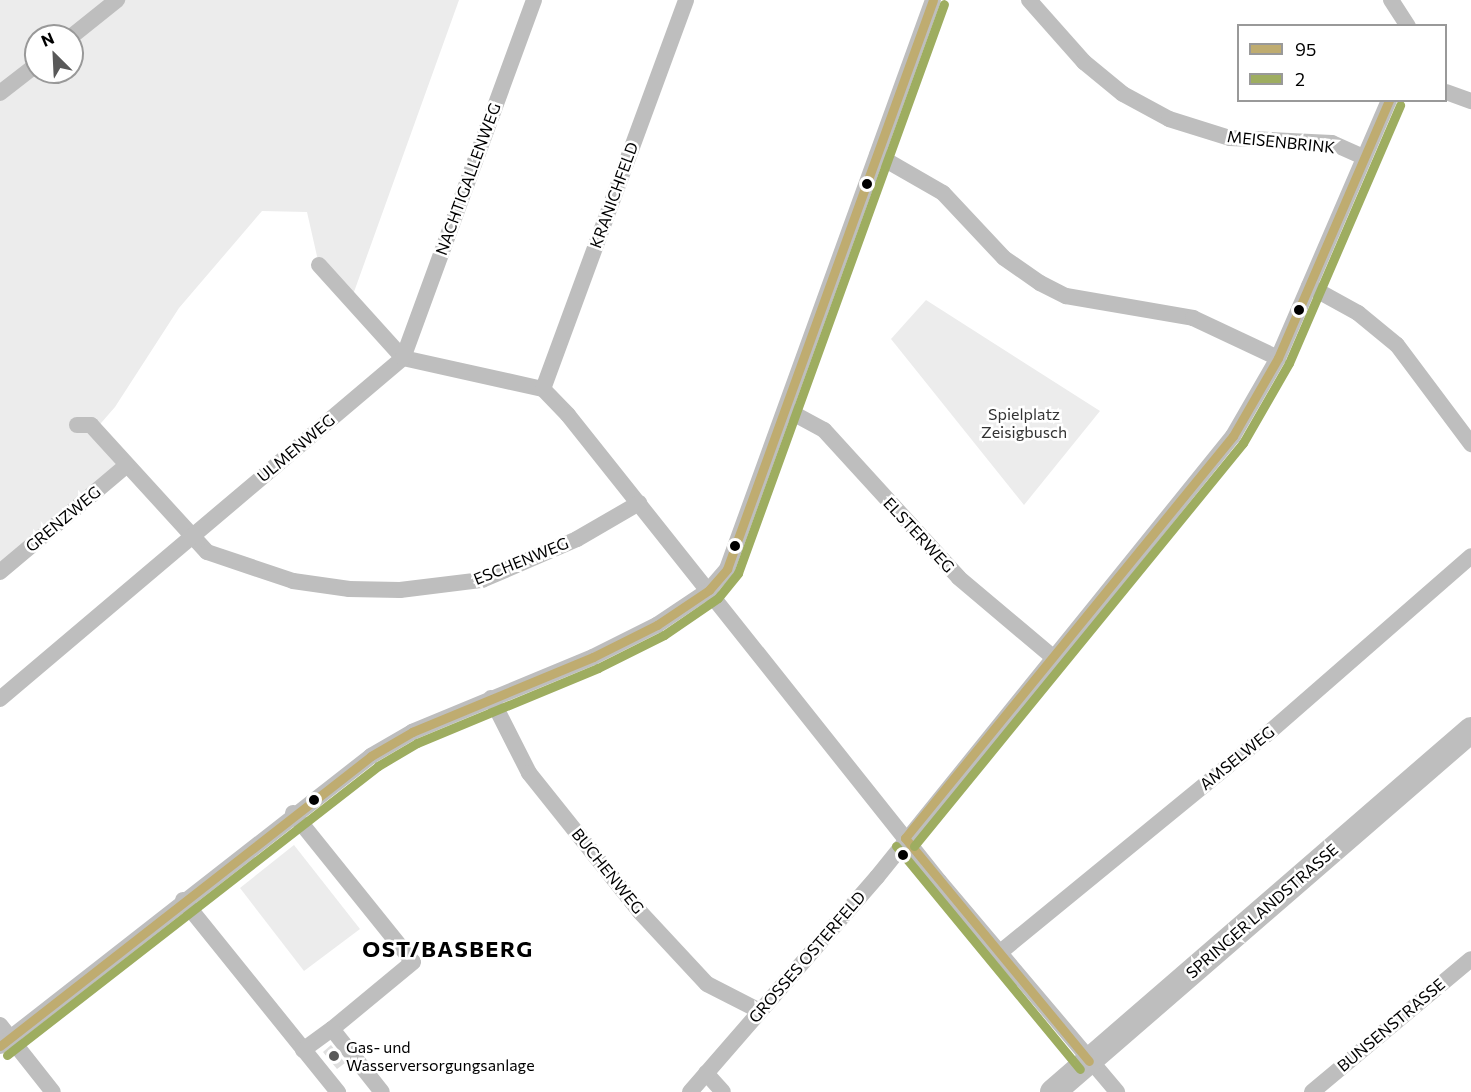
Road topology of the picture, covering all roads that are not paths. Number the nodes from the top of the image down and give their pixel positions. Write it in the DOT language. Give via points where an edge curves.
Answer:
graph roads {
  1 [pos="117,0"];
  2 [pos="534,0"];
  3 [pos="686,0"];
  4 [pos="933,0"];
  5 [pos="1029,0"];
  6 [pos="1391,0"];
  7 [pos="1407,24"];
  8 [pos="84,26"];
  9 [pos="24,74"];
  10 [pos="1447,92"];
  11 [pos="0,93"];
  12 [pos="1471,101"];
  13 [pos="1388,102"];
  14 [pos="877,154"];
  15 [pos="1364,157"];
  16 [pos="319,265"];
  17 [pos="1309,286"];
  18 [pos="403,358"];
  19 [pos="1278,358"];
  20 [pos="543,389"];
  21 [pos="787,410"];
  22 [pos="77,425"];
  23 [pos="1471,444"];
  24 [pos="126,466"];
  25 [pos="639,503"];
  26 [pos="189,538"];
  27 [pos="1471,556"];
  28 [pos="0,572"];
  29 [pos="709,590"];
  30 [pos="1054,658"];
  31 [pos="491,698"];
  32 [pos="0,699"];
  33 [pos="1471,730"];
  34 [pos="293,813"];
  35 [pos="905,838"];
  36 [pos="183,900"];
  37 [pos="998,954"];
  38 [pos="1471,959"];
  39 [pos="760,1011"];
  40 [pos="0,1025"];
  41 [pos="332,1029"];
  42 [pos="6,1043"];
  43 [pos="303,1050"];
  44 [pos="1089,1061"];
  45 [pos="706,1073"];
  46 [pos="53,1092"];
  47 [pos="338,1092"];
  48 [pos="382,1092"];
  49 [pos="690,1092"];
  50 [pos="723,1092"];
  51 [pos="1053,1092"];
  52 [pos="1117,1092"];
  53 [pos="1312,1092"];
  1 -- 8 [label="street"];
  2 -- 18 [label="street, NACHTIGALLENWEG"];
  3 -- 20 [label="street, KRANICHFELD"];
  4 -- 14 [label="street"];
  5 -- 15 [label="street, MEISENBRINK" via="1084,62 1123,94 1169,119 1230,138 1332,143"];
  6 -- 7 [label="street"];
  9 -- 11 [label="street"];
  10 -- 12 [label="street"];
  13 -- 15 [label="street, GROSSES OSTERFELD"];
  14 -- 19 [label="street" via="943,193 1004,258 1040,283 1066,296 1193,318"];
  14 -- 21 [label="street"];
  15 -- 17 [label="street, GROSSES OSTERFELD"];
  16 -- 18 [label="street"];
  17 -- 19 [label="street, GROSSES OSTERFELD"];
  17 -- 23 [label="street" via="1358,313 1397,345"];
  18 -- 20 [label="street"];
  18 -- 26 [label="street, ULMENWEG"];
  19 -- 30 [label="street, GROSSES OSTERFELD" via="1233,436"];
  20 -- 25 [label="street"];
  21 -- 29 [label="street" via="727,569"];
  21 -- 30 [label="street, ELSTERWEG" via="824,430 959,578"];
  22 -- 24 [label="street" via="91,425"];
  24 -- 26 [label="street"];
  24 -- 28 [label="street, GRENZWEG"];
  25 -- 26 [label="street, ESCHENWEG" via="577,539 482,580 423,589 349,589 293,581 243,568 207,552"];
  25 -- 29 [label="street"];
  26 -- 32 [label="street, ULMENWEG"];
  27 -- 37 [label="street, AMSELWEG" via="1266,735"];
  29 -- 31 [label="street" via="657,625 593,657"];
  29 -- 35 [label="street"];
  30 -- 35 [label="street, GROSSES OSTERFELD"];
  31 -- 34 [label="street" via="371,756"];
  31 -- 39 [label="street, BUCHENWEG" via="530,773 640,912 707,984"];
  33 -- 44 [label="main road, SPRINGER LANDSTRASSE"];
  34 -- 36 [label="street"];
  34 -- 41 [label="street" via="413,962"];
  35 -- 37 [label="street"];
  35 -- 39 [label="street, GROSSES OSTERFELD"];
  36 -- 42 [label="street"];
  36 -- 43 [label="street"];
  37 -- 44 [label="street"];
  38 -- 53 [label="street, BUNSENSTRASSE"];
  39 -- 45 [label="street, GROSSES OSTERFELD"];
  40 -- 42 [label="street"];
  41 -- 43 [label="street"];
  41 -- 48 [label="street"];
  42 -- 46 [label="street"];
  43 -- 47 [label="street"];
  44 -- 51 [label="main road, SPRINGER LANDSTRASSE"];
  44 -- 52 [label="street"];
  45 -- 49 [label="street, GROSSES OSTERFELD"];
  45 -- 50 [label="street"];
}
